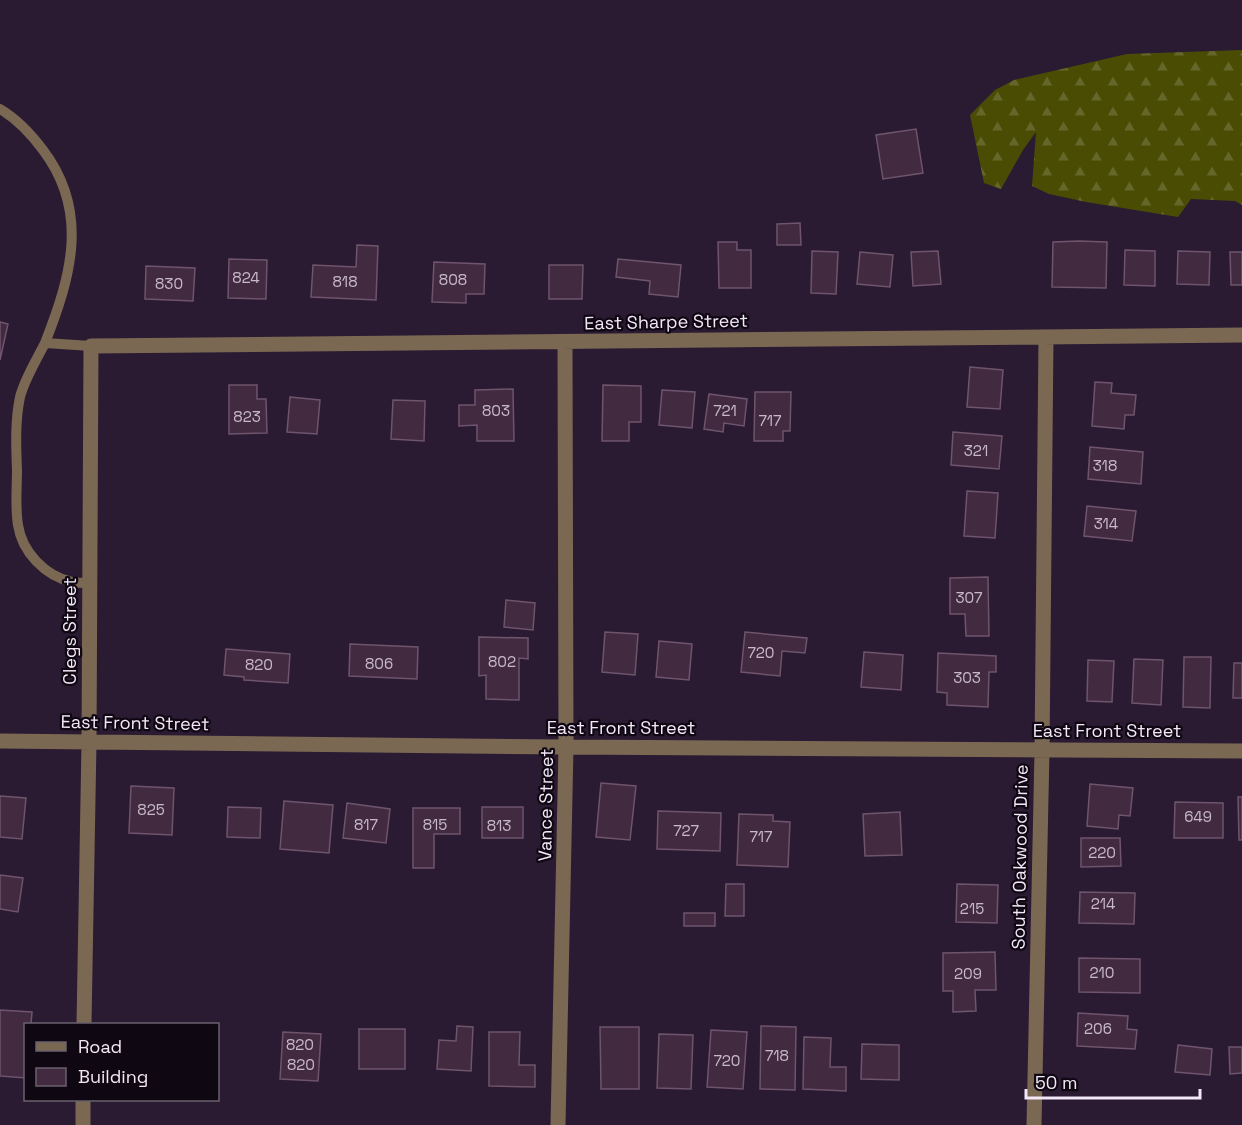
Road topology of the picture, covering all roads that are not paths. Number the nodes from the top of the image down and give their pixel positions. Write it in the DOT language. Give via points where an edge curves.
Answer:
graph roads {
  1 [pos="0,109"];
  2 [pos="1242,335"];
  3 [pos="1046,338"];
  4 [pos="565,342"];
  5 [pos="45,343"];
  6 [pos="91,346"];
  7 [pos="90,583"];
  8 [pos="0,741"];
  9 [pos="89,742"];
  10 [pos="566,747"];
  11 [pos="1042,751"];
  12 [pos="1242,751"];
  13 [pos="84,1023"];
  14 [pos="83,1101"];
  15 [pos="83,1125"];
  16 [pos="558,1125"];
  17 [pos="1034,1125"];
  1 -- 5 [label="lane" via="31,134 51,160 72,214 67,276"];
  2 -- 3 [label="street, East Sharpe Street"];
  3 -- 4 [label="street, East Sharpe Street"];
  3 -- 11 [label="street, South Oakwood Drive"];
  4 -- 6 [label="street, East Sharpe Street"];
  4 -- 10 [label="street, Vance Street"];
  5 -- 6 [label="lane"];
  5 -- 7 [label="lane" via="26,378 17,414 18,527 29,554 40,565 70,581"];
  6 -- 7 [label="street, Clegs Street"];
  7 -- 9 [label="street, Clegs Street"];
  8 -- 9 [label="street, East Front Street"];
  9 -- 10 [label="street, East Front Street"];
  9 -- 13 [label="street, Clegs Street"];
  10 -- 11 [label="street, East Front Street"];
  10 -- 16 [label="street, Vance Street"];
  11 -- 12 [label="street, East Front Street"];
  11 -- 17 [label="street, South Oakwood Drive"];
  14 -- 15 [label="street"];
}
